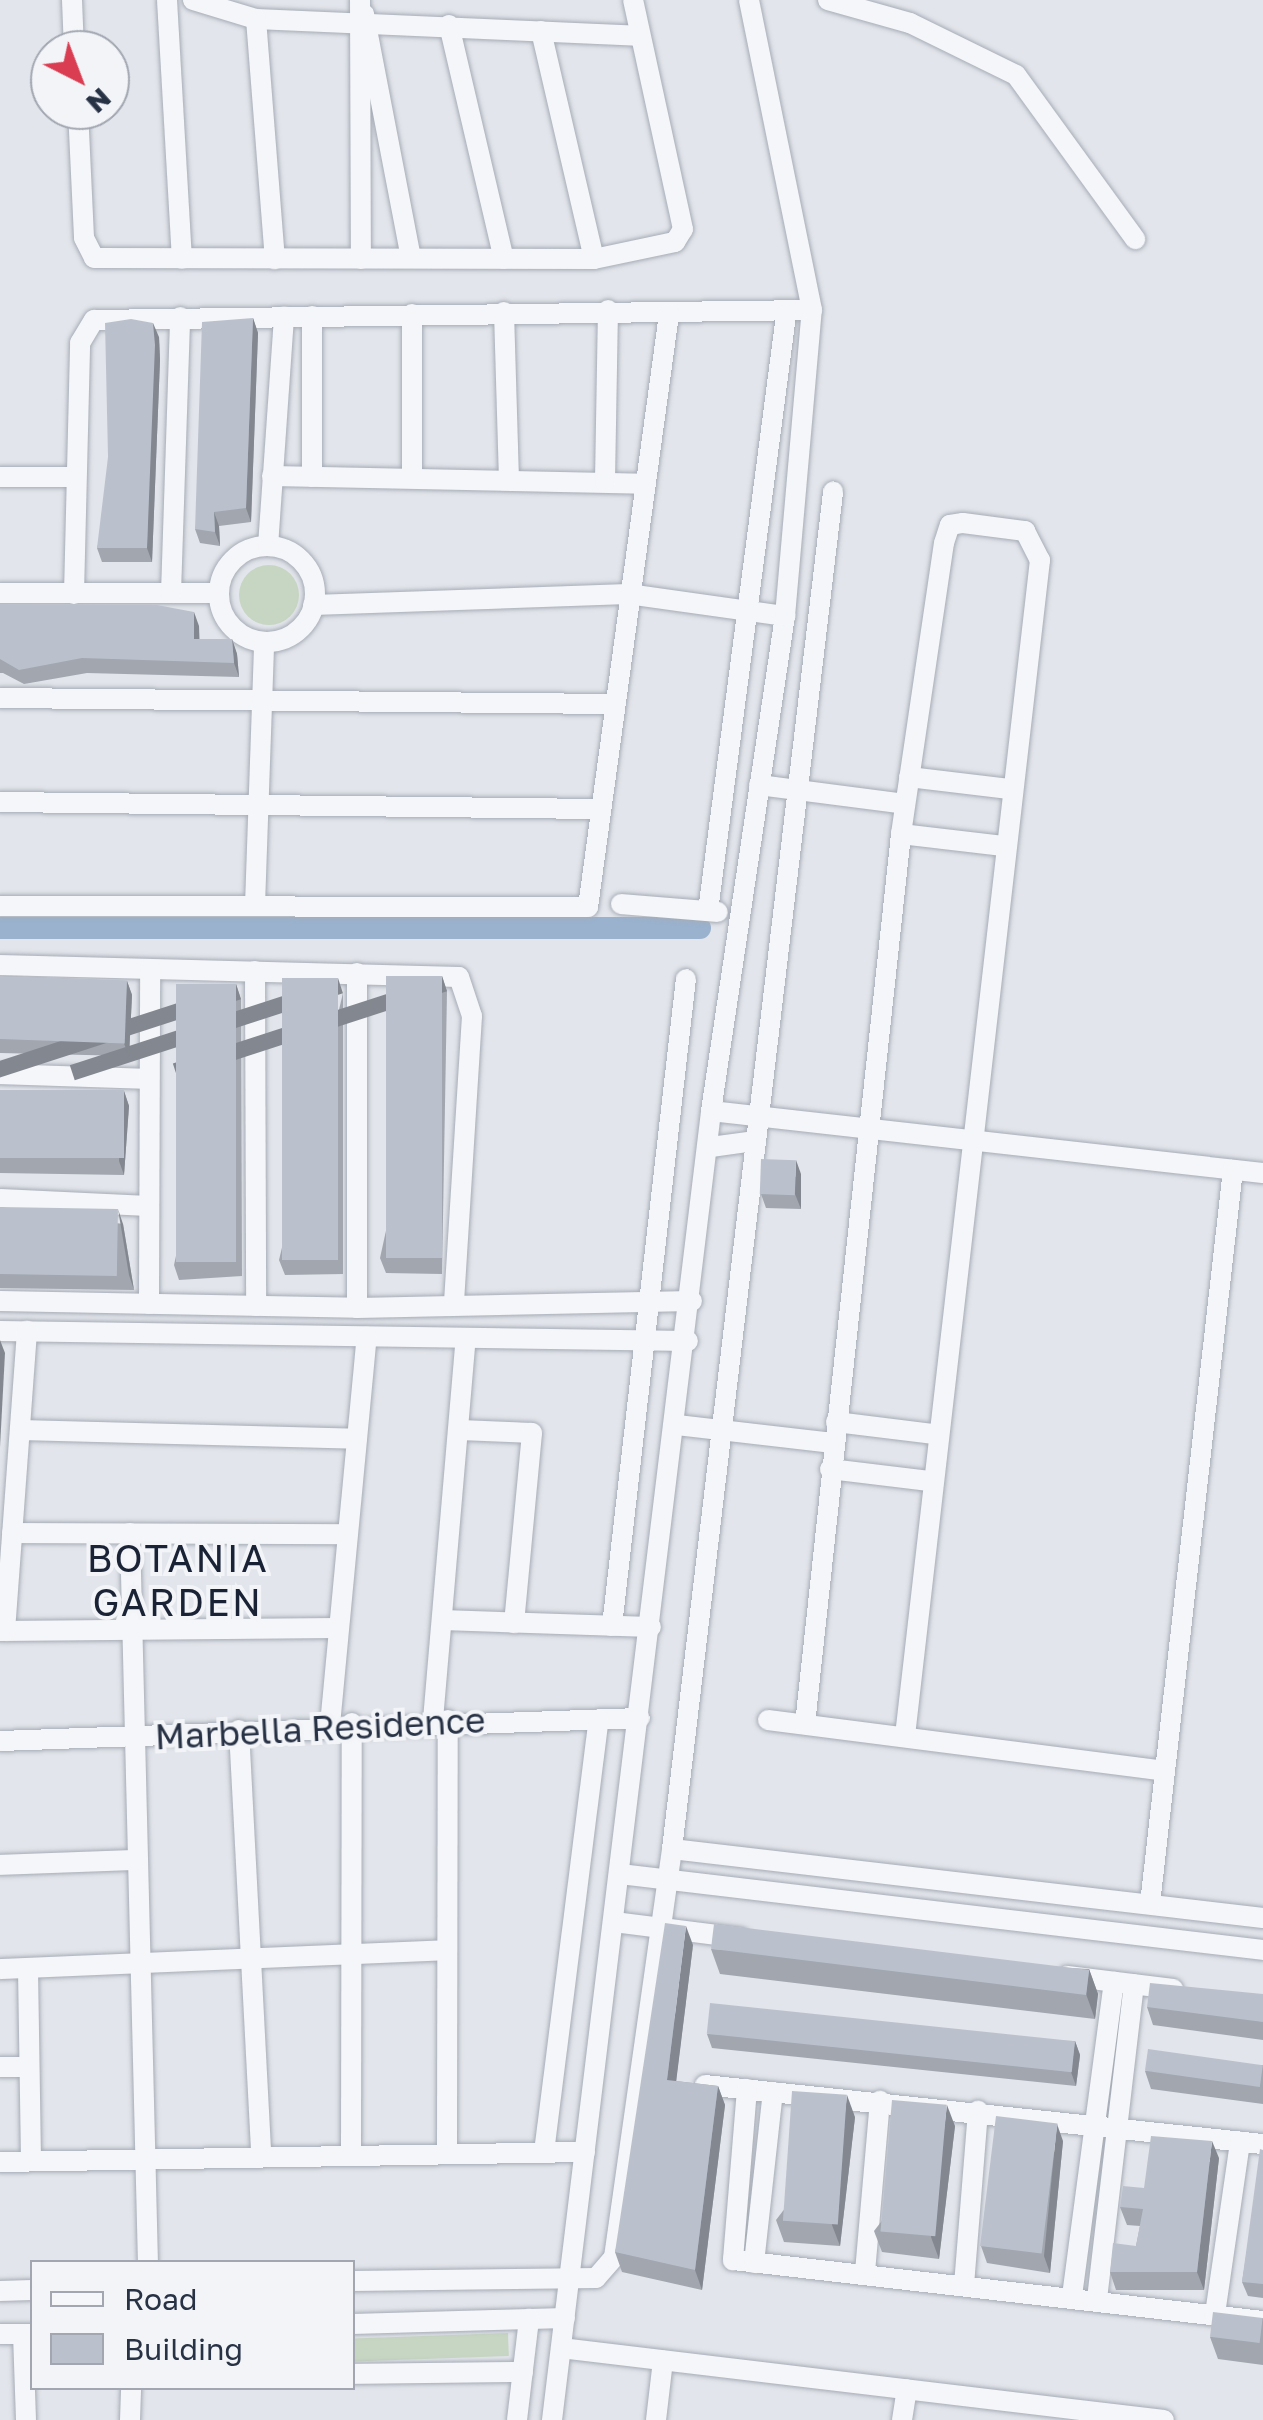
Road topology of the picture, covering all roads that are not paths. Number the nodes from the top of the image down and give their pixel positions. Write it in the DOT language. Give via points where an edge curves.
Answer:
graph roads {
  1 [pos="72,0"];
  2 [pos="166,0"];
  3 [pos="193,0"];
  4 [pos="633,0"];
  5 [pos="748,0"];
  6 [pos="828,0"];
  7 [pos="361,12"];
  8 [pos="256,19"];
  9 [pos="449,26"];
  10 [pos="73,30"];
  11 [pos="541,31"];
  12 [pos="638,36"];
  13 [pos="79,130"];
  14 [pos="1135,239"];
  15 [pos="411,256"];
  16 [pos="182,259"];
  17 [pos="275,259"];
  18 [pos="361,259"];
  19 [pos="504,259"];
  20 [pos="594,259"];
  21 [pos="608,310"];
  22 [pos="812,310"];
  23 [pos="504,312"];
  24 [pos="412,314"];
  25 [pos="670,314"];
  26 [pos="786,315"];
  27 [pos="312,316"];
  28 [pos="284,317"];
  29 [pos="180,318"];
  30 [pos="272,476"];
  31 [pos="312,476"];
  32 [pos="75,477"];
  33 [pos="0,478"];
  34 [pos="412,478"];
  35 [pos="509,480"];
  36 [pos="605,481"];
  37 [pos="644,484"];
  38 [pos="833,492"];
  39 [pos="268,546"];
  40 [pos="821,592"];
  41 [pos="0,593"];
  42 [pos="171,593"];
  43 [pos="787,593"];
  44 [pos="74,594"];
  45 [pos="218,594"];
  46 [pos="628,594"];
  47 [pos="313,605"];
  48 [pos="748,612"];
  49 [pos="785,616"];
  50 [pos="264,642"];
  51 [pos="0,698"];
  52 [pos="613,704"];
  53 [pos="262,707"];
  54 [pos="909,777"];
  55 [pos="759,785"];
  56 [pos="1009,789"];
  57 [pos="798,790"];
  58 [pos="0,802"];
  59 [pos="905,804"];
  60 [pos="258,810"];
  61 [pos="601,810"];
  62 [pos="901,834"];
  63 [pos="1003,846"];
  64 [pos="621,904"];
  65 [pos="255,905"];
  66 [pos="0,906"];
  67 [pos="708,911"];
  68 [pos="739,914"];
  69 [pos="0,964"];
  70 [pos="150,969"];
  71 [pos="256,971"];
  72 [pos="357,973"];
  73 [pos="686,979"];
  74 [pos="0,1074"];
  75 [pos="149,1079"];
  76 [pos="711,1111"];
  77 [pos="758,1116"];
  78 [pos="866,1129"];
  79 [pos="754,1141"];
  80 [pos="971,1143"];
  81 [pos="710,1147"];
  82 [pos="1234,1170"];
  83 [pos="1263,1172"];
  84 [pos="0,1199"];
  85 [pos="150,1206"];
  86 [pos="653,1299"];
  87 [pos="0,1301"];
  88 [pos="692,1301"];
  89 [pos="150,1304"];
  90 [pos="454,1304"];
  91 [pos="256,1306"];
  92 [pos="357,1308"];
  93 [pos="0,1330"];
  94 [pos="27,1331"];
  95 [pos="367,1337"];
  96 [pos="466,1338"];
  97 [pos="648,1341"];
  98 [pos="688,1341"];
  99 [pos="677,1425"];
  100 [pos="718,1429"];
  101 [pos="20,1430"];
  102 [pos="460,1430"];
  103 [pos="834,1433"];
  104 [pos="934,1434"];
  105 [pos="357,1439"];
  106 [pos="830,1470"];
  107 [pos="929,1481"];
  108 [pos="12,1533"];
  109 [pos="130,1533"];
  110 [pos="347,1534"];
  111 [pos="442,1620"];
  112 [pos="514,1623"];
  113 [pos="612,1626"];
  114 [pos="651,1626"];
  115 [pos="132,1627"];
  116 [pos="337,1628"];
  117 [pos="2,1631"];
  118 [pos="640,1718"];
  119 [pos="599,1719"];
  120 [pos="440,1720"];
  121 [pos="768,1720"];
  122 [pos="341,1724"];
  123 [pos="805,1724"];
  124 [pos="239,1730"];
  125 [pos="905,1736"];
  126 [pos="133,1737"];
  127 [pos="0,1742"];
  128 [pos="1165,1772"];
  129 [pos="672,1849"];
  130 [pos="138,1860"];
  131 [pos="0,1865"];
  132 [pos="620,1874"];
  133 [pos="665,1878"];
  134 [pos="1150,1904"];
  135 [pos="1263,1918"];
  136 [pos="614,1922"];
  137 [pos="658,1929"];
  138 [pos="757,1940"];
  139 [pos="447,1950"];
  140 [pos="1263,1950"];
  141 [pos="572,1953"];
  142 [pos="350,1956"];
  143 [pos="609,1957"];
  144 [pos="252,1960"];
  145 [pos="141,1966"];
  146 [pos="28,1969"];
  147 [pos="0,1970"];
  148 [pos="1034,1972"];
  149 [pos="1124,1983"];
  150 [pos="1190,1991"];
  151 [pos="0,2066"];
  152 [pos="30,2067"];
  153 [pos="706,2085"];
  154 [pos="747,2089"];
  155 [pos="773,2092"];
  156 [pos="880,2101"];
  157 [pos="978,2111"];
  158 [pos="1093,2123"];
  159 [pos="1121,2125"];
  160 [pos="1240,2142"];
  161 [pos="1263,2144"];
  162 [pos="544,2152"];
  163 [pos="585,2152"];
  164 [pos="447,2153"];
  165 [pos="351,2154"];
  166 [pos="260,2156"];
  167 [pos="145,2158"];
  168 [pos="31,2161"];
  169 [pos="0,2162"];
  170 [pos="148,2260"];
  171 [pos="754,2263"];
  172 [pos="865,2272"];
  173 [pos="570,2275"];
  174 [pos="355,2281"];
  175 [pos="964,2285"];
  176 [pos="30,2290"];
  177 [pos="0,2291"];
  178 [pos="1072,2296"];
  179 [pos="1096,2298"];
  180 [pos="1215,2314"];
  181 [pos="565,2318"];
  182 [pos="530,2319"];
  183 [pos="1263,2321"];
  184 [pos="355,2324"];
  185 [pos="0,2334"];
  186 [pos="28,2334"];
  187 [pos="561,2348"];
  188 [pos="663,2360"];
  189 [pos="522,2372"];
  190 [pos="355,2374"];
  191 [pos="906,2389"];
  192 [pos="130,2390"];
  193 [pos="26,2420"];
  194 [pos="130,2420"];
  195 [pos="517,2420"];
  196 [pos="552,2420"];
  197 [pos="656,2420"];
  198 [pos="902,2420"];
  199 [pos="1164,2420"];
  1 -- 10 [label="street"];
  2 -- 16 [label="street"];
  3 -- 8 [label="street"];
  4 -- 12 [label="street"];
  5 -- 22 [label="street"];
  6 -- 14 [label="street" via="910,23 1016,75"];
  7 -- 8 [label="street"];
  7 -- 9 [label="street"];
  7 -- 15 [label="street"];
  7 -- 18 [label="street"];
  8 -- 17 [label="street"];
  9 -- 11 [label="street"];
  9 -- 19 [label="street"];
  11 -- 12 [label="street"];
  11 -- 20 [label="street"];
  12 -- 20 [label="street" via="683,229 675,242"];
  13 -- 16 [label="street" via="88,253"];
  15 -- 18 [label="street"];
  15 -- 19 [label="street"];
  16 -- 17 [label="street"];
  17 -- 18 [label="street"];
  19 -- 20 [label="street"];
  21 -- 23 [label="street"];
  21 -- 25 [label="street"];
  21 -- 36 [label="street"];
  22 -- 26 [label="street"];
  22 -- 43 [label="street"];
  23 -- 24 [label="street"];
  23 -- 35 [label="street"];
  24 -- 27 [label="street"];
  24 -- 34 [label="street"];
  25 -- 26 [label="street"];
  25 -- 37 [label="street"];
  26 -- 48 [label="street"];
  27 -- 28 [label="street"];
  27 -- 31 [label="street"];
  28 -- 29 [label="street"];
  28 -- 30 [label="street"];
  29 -- 32 [label="street" via="94,320 81,330"];
  29 -- 42 [label="street"];
  30 -- 31 [label="street"];
  30 -- 39 [label="street"];
  31 -- 34 [label="street"];
  32 -- 33 [label="street"];
  32 -- 44 [label="street"];
  34 -- 35 [label="street"];
  35 -- 36 [label="street"];
  36 -- 37 [label="street"];
  37 -- 46 [label="street"];
  38 -- 40 [label="street"];
  39 -- 45 [label="street" via="239,554"];
  39 -- 47 [label="street" via="306,566"];
  40 -- 43 [label="street"];
  40 -- 57 [label="street"];
  41 -- 44 [label="street"];
  42 -- 44 [label="street"];
  42 -- 45 [label="street"];
  43 -- 49 [label="street"];
  45 -- 50 [label="street" via="229,624"];
  46 -- 47 [label="street"];
  46 -- 48 [label="street"];
  46 -- 52 [label="street"];
  47 -- 50 [label="street" via="290,636"];
  48 -- 49 [label="street"];
  48 -- 67 [label="street"];
  49 -- 55 [label="street"];
  50 -- 53 [label="street"];
  51 -- 53 [label="street"];
  52 -- 53 [label="street"];
  52 -- 61 [label="street"];
  53 -- 60 [label="street"];
  54 -- 56 [label="street"];
  54 -- 56 [label="street" via="944,543 950,525 963,522 1024,530 1039,547"];
  54 -- 59 [label="street"];
  55 -- 57 [label="street"];
  55 -- 68 [label="street"];
  56 -- 63 [label="street"];
  57 -- 59 [label="street"];
  57 -- 77 [label="street"];
  58 -- 60 [label="street"];
  59 -- 62 [label="street"];
  60 -- 61 [label="street"];
  60 -- 65 [label="street"];
  61 -- 65 [label="street" via="588,907"];
  62 -- 63 [label="street"];
  62 -- 78 [label="street"];
  63 -- 80 [label="street"];
  64 -- 67 [label="street"];
  65 -- 66 [label="street"];
  67 -- 68 [label="street"];
  68 -- 76 [label="street"];
  69 -- 70 [label="street"];
  70 -- 71 [label="street"];
  70 -- 75 [label="street"];
  71 -- 72 [label="street"];
  71 -- 91 [label="street"];
  72 -- 90 [label="street" via="459,977 472,1016"];
  72 -- 92 [label="street"];
  73 -- 86 [label="street"];
  74 -- 75 [label="street"];
  75 -- 85 [label="street"];
  76 -- 77 [label="street"];
  76 -- 81 [label="street"];
  77 -- 78 [label="street"];
  77 -- 79 [label="street"];
  78 -- 80 [label="street"];
  78 -- 103 [label="street"];
  79 -- 81 [label="street"];
  79 -- 100 [label="street"];
  80 -- 82 [label="street"];
  80 -- 104 [label="street"];
  81 -- 88 [label="street"];
  82 -- 83 [label="street"];
  82 -- 128 [label="street"];
  84 -- 85 [label="street"];
  85 -- 89 [label="street"];
  86 -- 88 [label="street"];
  86 -- 90 [label="street"];
  86 -- 97 [label="street"];
  87 -- 89 [label="street"];
  88 -- 98 [label="street"];
  89 -- 91 [label="street"];
  90 -- 92 [label="street"];
  91 -- 92 [label="street"];
  93 -- 94 [label="street"];
  94 -- 95 [label="street"];
  94 -- 101 [label="street"];
  95 -- 96 [label="street"];
  95 -- 105 [label="street"];
  96 -- 97 [label="street"];
  96 -- 102 [label="street"];
  97 -- 98 [label="street"];
  97 -- 113 [label="street"];
  98 -- 99 [label="street"];
  99 -- 100 [label="street"];
  99 -- 114 [label="street"];
  100 -- 103 [label="street"];
  100 -- 129 [label="street"];
  101 -- 105 [label="street"];
  101 -- 108 [label="street"];
  102 -- 111 [label="street"];
  102 -- 112 [label="street" via="532,1433"];
  103 -- 104 [label="street"];
  103 -- 106 [label="street"];
  104 -- 107 [label="street"];
  105 -- 110 [label="street"];
  106 -- 107 [label="street"];
  106 -- 123 [label="street"];
  107 -- 125 [label="street"];
  108 -- 109 [label="street"];
  108 -- 117 [label="street"];
  109 -- 110 [label="street"];
  109 -- 115 [label="street"];
  110 -- 116 [label="street"];
  111 -- 112 [label="street"];
  111 -- 120 [label="street"];
  112 -- 113 [label="street"];
  113 -- 114 [label="street"];
  114 -- 118 [label="street"];
  115 -- 116 [label="street"];
  115 -- 117 [label="street"];
  115 -- 126 [label="street"];
  116 -- 122 [label="street"];
  118 -- 119 [label="street, Marbella Residence"];
  118 -- 132 [label="street"];
  119 -- 120 [label="street, Marbella Residence"];
  119 -- 141 [label="street"];
  120 -- 122 [label="street, Marbella Residence"];
  120 -- 139 [label="street"];
  121 -- 123 [label="street"];
  122 -- 124 [label="street, Marbella Residence"];
  122 -- 142 [label="street"];
  123 -- 125 [label="street"];
  124 -- 126 [label="street, Marbella Residence"];
  124 -- 144 [label="street"];
  125 -- 128 [label="street"];
  126 -- 127 [label="street, Marbella Residence"];
  126 -- 130 [label="street"];
  128 -- 134 [label="street"];
  129 -- 133 [label="street"];
  129 -- 134 [label="street"];
  130 -- 131 [label="street"];
  130 -- 145 [label="street"];
  132 -- 133 [label="street"];
  132 -- 136 [label="street"];
  133 -- 137 [label="street"];
  133 -- 140 [label="street"];
  134 -- 135 [label="street"];
  136 -- 137 [label="street"];
  136 -- 143 [label="street"];
  137 -- 138 [label="street"];
  137 -- 173 [label="street" via="614,2257 602,2277"];
  139 -- 142 [label="street"];
  139 -- 164 [label="street"];
  141 -- 143 [label="street"];
  141 -- 162 [label="street"];
  142 -- 144 [label="street"];
  142 -- 165 [label="street"];
  143 -- 163 [label="street"];
  144 -- 145 [label="street"];
  144 -- 166 [label="street"];
  145 -- 146 [label="street"];
  145 -- 167 [label="street"];
  146 -- 147 [label="street"];
  146 -- 152 [label="street"];
  148 -- 149 [label="street"];
  149 -- 150 [label="street"];
  149 -- 158 [label="street"];
  149 -- 159 [label="street"];
  151 -- 152 [label="street"];
  152 -- 168 [label="street"];
  153 -- 154 [label="street"];
  154 -- 155 [label="street"];
  154 -- 171 [label="street" via="728,2249"];
  155 -- 156 [label="street"];
  155 -- 171 [label="street"];
  156 -- 157 [label="street"];
  156 -- 172 [label="street"];
  157 -- 158 [label="street"];
  157 -- 175 [label="street"];
  158 -- 159 [label="street"];
  158 -- 178 [label="street"];
  159 -- 160 [label="street"];
  159 -- 179 [label="street"];
  160 -- 161 [label="street"];
  160 -- 180 [label="street"];
  162 -- 163 [label="street"];
  162 -- 164 [label="street"];
  163 -- 173 [label="street"];
  164 -- 165 [label="street"];
  165 -- 166 [label="street"];
  166 -- 167 [label="street"];
  167 -- 168 [label="street"];
  167 -- 170 [label="street"];
  168 -- 169 [label="street"];
  171 -- 172 [label="street"];
  172 -- 175 [label="street"];
  173 -- 174 [label="street"];
  173 -- 181 [label="street"];
  175 -- 178 [label="street"];
  176 -- 177 [label="street"];
  178 -- 179 [label="street"];
  179 -- 180 [label="street"];
  180 -- 183 [label="street"];
  181 -- 182 [label="street"];
  181 -- 187 [label="street"];
  182 -- 184 [label="street"];
  182 -- 189 [label="street"];
  185 -- 186 [label="street"];
  186 -- 193 [label="street"];
  187 -- 188 [label="street"];
  187 -- 196 [label="street"];
  188 -- 191 [label="street"];
  188 -- 197 [label="street"];
  189 -- 190 [label="street"];
  189 -- 195 [label="street"];
  191 -- 198 [label="street"];
  191 -- 199 [label="street"];
  192 -- 194 [label="street"];
}
